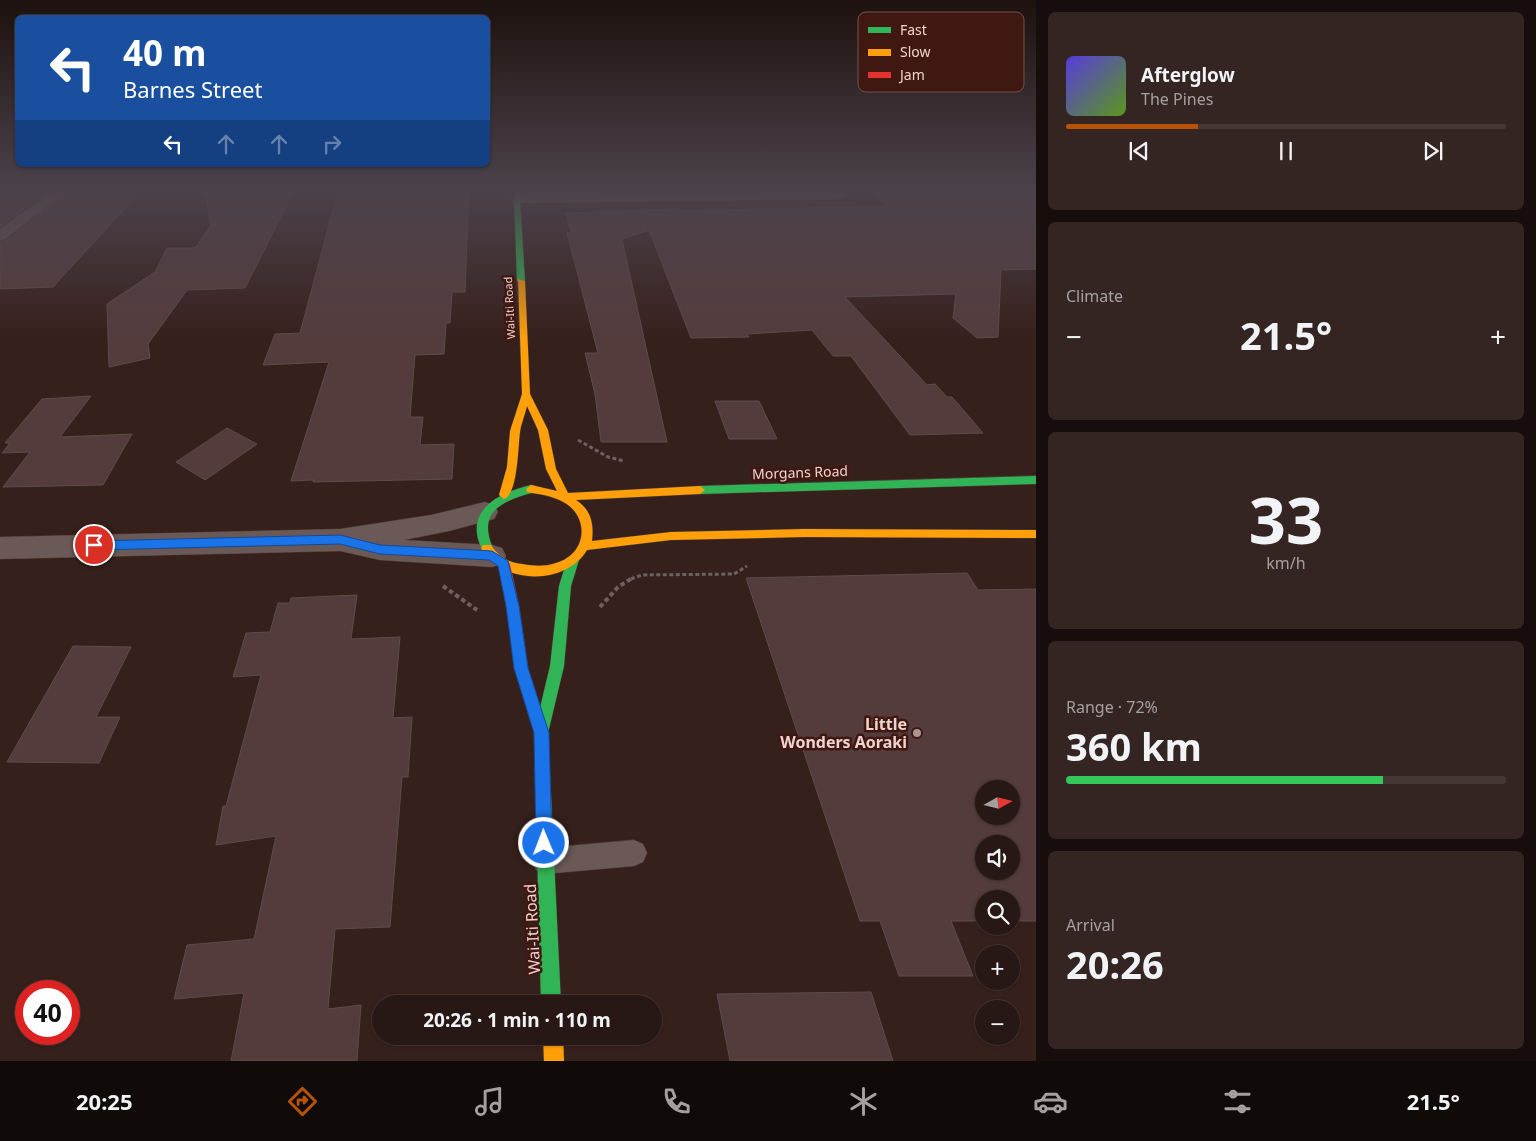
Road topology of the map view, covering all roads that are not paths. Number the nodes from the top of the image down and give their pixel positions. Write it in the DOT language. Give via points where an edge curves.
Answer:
graph roads {
  1 [pos="520,241"];
  2 [pos="526,394"];
  3 [pos="1036,480"];
  4 [pos="565,497"];
  5 [pos="494,504"];
  6 [pos="1036,534"];
  7 [pos="340,540"];
  8 [pos="586,546"];
  9 [pos="0,548"];
  10 [pos="498,560"];
  11 [pos="573,560"];
  12 [pos="541,733"];
  13 [pos="634,853"];
  14 [pos="544,861"];
  15 [pos="551,995"];
  16 [pos="553,1045"];
  17 [pos="554,1061"];
  1 -- 2 [label="street, Wai-Iti Road"];
  2 -- 4 [label="street, Wai-Iti Road" via="543,430 551,469"];
  2 -- 5 [label="street, Wai-Iti Road" via="515,431 512,467"];
  3 -- 4 [label="street, Morgans Road"];
  4 -- 5 [label="street" via="549,490 531,489"];
  4 -- 8 [label="street" via="579,506 587,519"];
  5 -- 7 [label="street" via="460,520"];
  5 -- 10 [label="street" via="480,523 480,534 484,546"];
  6 -- 8 [label="street" via="672,536"];
  7 -- 9 [label="street"];
  7 -- 10 [label="street" via="380,549"];
  8 -- 11 [label="street"];
  10 -- 11 [label="street" via="521,570 539,571 557,568"];
  10 -- 12 [label="street, Wai-Iti Road" via="512,606 521,668"];
  11 -- 12 [label="street, Wai-Iti Road" via="565,586 557,666"];
  12 -- 14 [label="street, Wai-Iti Road"];
  13 -- 14 [label="lane"];
  14 -- 15 [label="street, Wai-Iti Road"];
  16 -- 17 [label="street"];
}
